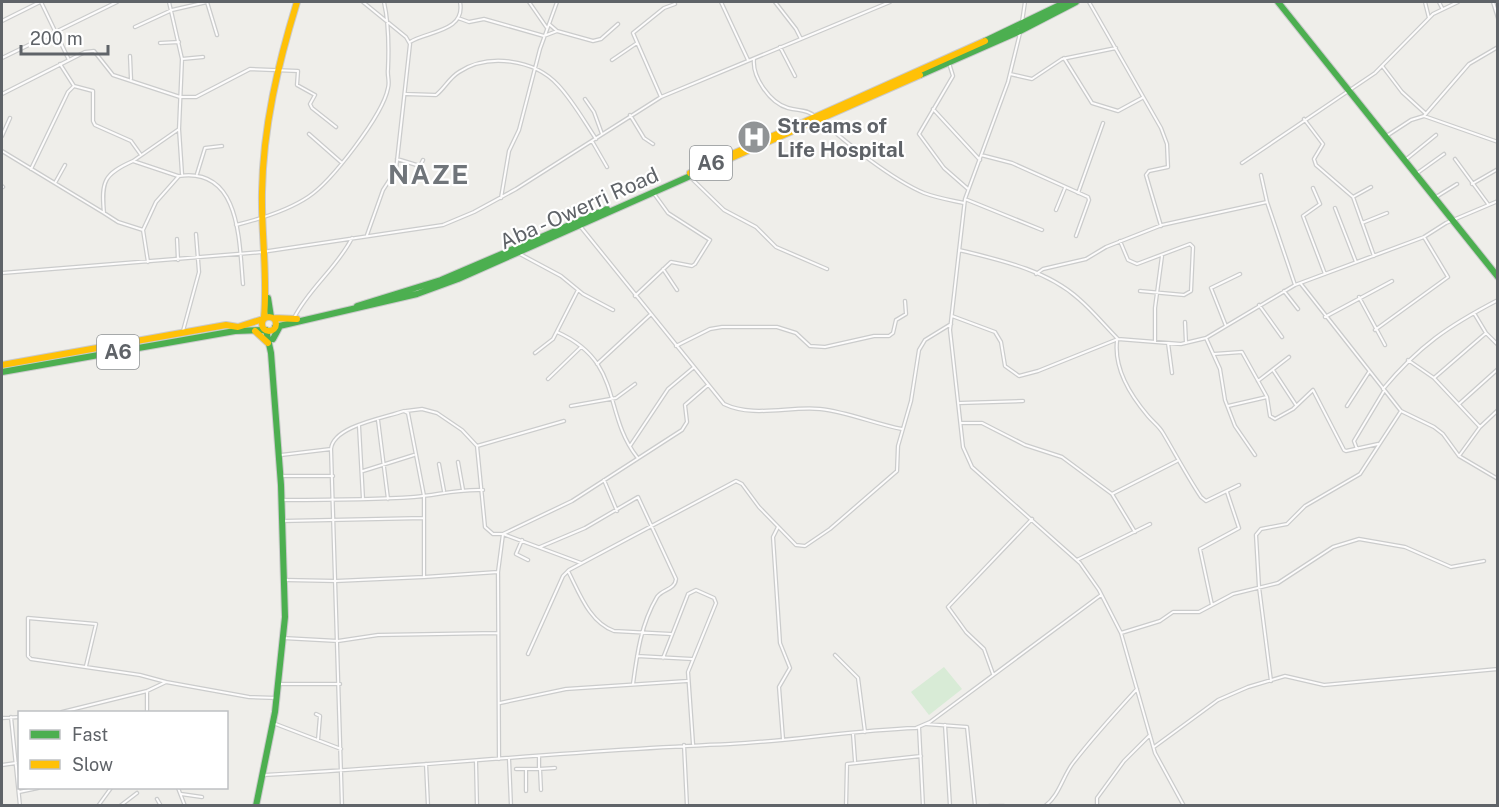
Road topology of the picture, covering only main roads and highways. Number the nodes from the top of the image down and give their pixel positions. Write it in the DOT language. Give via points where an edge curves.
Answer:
graph roads {
  1 [pos="297,2"];
  2 [pos="1066,2"];
  3 [pos="1076,2"];
  4 [pos="1278,2"];
  5 [pos="1021,27"];
  6 [pos="818,118"];
  7 [pos="1496,273"];
  8 [pos="351,309"];
  9 [pos="268,318"];
  10 [pos="304,319"];
  11 [pos="276,327"];
  12 [pos="249,330"];
  13 [pos="265,330"];
  14 [pos="271,341"];
  15 [pos="43,362"];
  16 [pos="2,365"];
  17 [pos="2,372"];
  18 [pos="256,806"];
  1 -- 9 [label="main road" via="278,70 266,135 262,252"];
  2 -- 5 [label="main road, Aba - Owerri Road / A6"];
  3 -- 5 [label="main road, Aba - Owerri Road / A6"];
  4 -- 7 [label="main road"];
  5 -- 6 [label="main road, Aba - Owerri Road / A6"];
  5 -- 6 [label="main road, Aba - Owerri Road / A6" via="949,63"];
  6 -- 8 [label="main road, Aba - Owerri Road / A6" via="495,258"];
  6 -- 8 [label="main road, Aba - Owerri Road / A6" via="520,254 432,289"];
  8 -- 10 [label="main road, Aba - Owerri Road / A6"];
  9 -- 10 [label="main road, Aba - Owerri Road / A6"];
  9 -- 11 [label="main road"];
  9 -- 13 [label="main road" via="261,324"];
  9 -- 15 [label="main road, Aba - Owerri Road / A6" via="238,327 226,325"];
  10 -- 11 [label="main road, Aba - Owerri Road / A6"];
  11 -- 13 [label="main road, Aba - Owerri Road / A6"];
  11 -- 14 [label="main road"];
  12 -- 13 [label="main road, Aba - Owerri Road / A6"];
  12 -- 14 [label="main road"];
  12 -- 15 [label="main road, Aba - Owerri Road / A6"];
  13 -- 14 [label="main road"];
  14 -- 18 [label="main road" via="285,580 277,698"];
  15 -- 16 [label="main road, Aba - Owerri Road / A6"];
  15 -- 17 [label="main road, Aba - Owerri Road / A6"];
}
